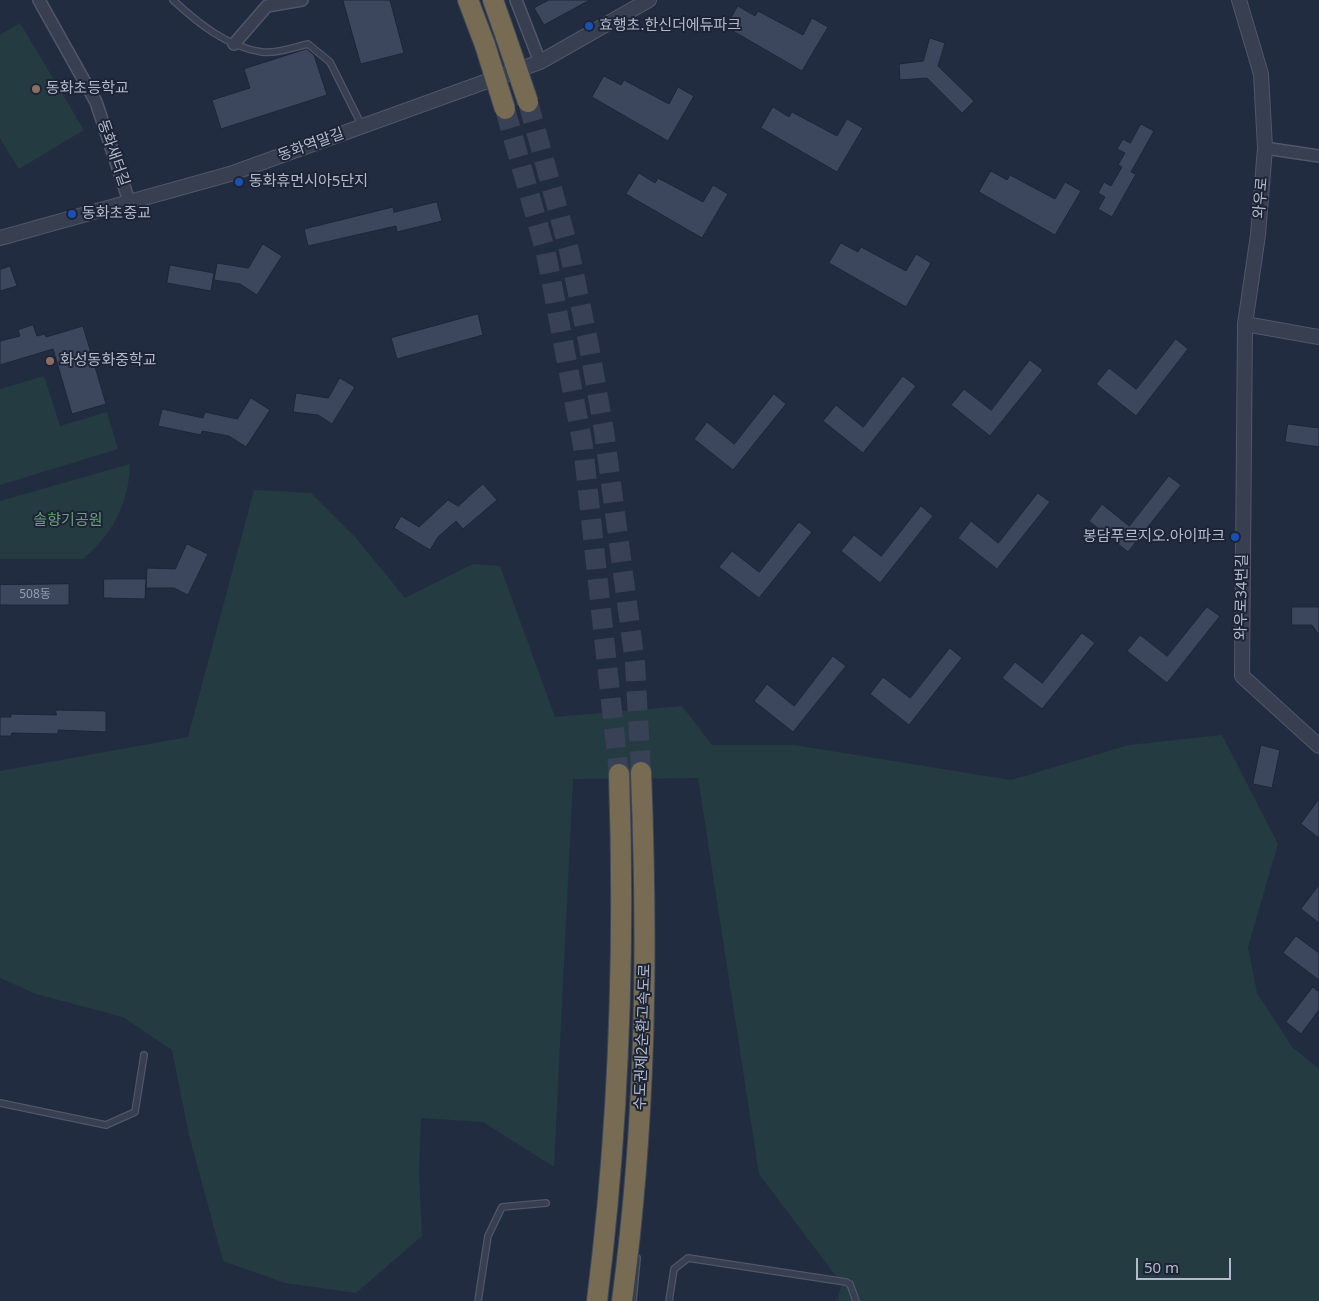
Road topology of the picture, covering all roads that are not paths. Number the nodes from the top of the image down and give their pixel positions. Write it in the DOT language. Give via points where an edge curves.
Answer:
graph roads {
  1 [pos="39,0"];
  2 [pos="173,0"];
  3 [pos="302,0"];
  4 [pos="468,0"];
  5 [pos="494,0"];
  6 [pos="516,0"];
  7 [pos="649,0"];
  8 [pos="1239,0"];
  9 [pos="234,44"];
  10 [pos="540,62"];
  11 [pos="528,102"];
  12 [pos="505,109"];
  13 [pos="362,126"];
  14 [pos="1265,148"];
  15 [pos="1319,156"];
  16 [pos="129,201"];
  17 [pos="0,238"];
  18 [pos="1245,324"];
  19 [pos="1319,336"];
  20 [pos="1319,746"];
  21 [pos="641,772"];
  22 [pos="619,774"];
  23 [pos="144,1055"];
  24 [pos="0,1103"];
  25 [pos="634,1202"];
  26 [pos="546,1203"];
  27 [pos="637,1236"];
  28 [pos="637,1254"];
  29 [pos="478,1301"];
  30 [pos="598,1301"];
  31 [pos="622,1301"];
  32 [pos="633,1301"];
  33 [pos="669,1301"];
  34 [pos="856,1301"];
  1 -- 16 [label="street, 동화새터길" via="96,102"];
  2 -- 9 [label="lane, 동화역말길" via="197,23"];
  3 -- 9 [label="street" via="267,6"];
  4 -- 12 [label="highway, bridge"];
  5 -- 11 [label="highway, bridge"];
  6 -- 10 [label="street"];
  7 -- 10 [label="street, 동화역말길"];
  8 -- 14 [label="street, 와우로" via="1261,74"];
  9 -- 13 [label="lane, 동화역말길" via="264,52 308,44 330,62"];
  10 -- 13 [label="street, 동화역말길"];
  13 -- 16 [label="street, 동화역말길" via="230,174"];
  14 -- 15 [label="street"];
  14 -- 18 [label="street, 와우로" via="1258,235"];
  16 -- 17 [label="street, 동화역말길"];
  18 -- 19 [label="street"];
  18 -- 20 [label="street, 와우로34번길" via="1242,676"];
  21 -- 25 [label="highway, 수도권제2순환고속도로" via="646,1004"];
  22 -- 30 [label="highway, 수도권제2순환고속도로" via="622,912 618,1044 611,1174"];
  23 -- 24 [label="lane" via="135,1112 106,1125"];
  25 -- 27 [label="lane"];
  25 -- 31 [label="highway, 수도권제2순환고속도로"];
  26 -- 29 [label="lane" via="502,1207 488,1236"];
  28 -- 32 [label="lane"];
  33 -- 34 [label="lane" via="674,1269 688,1258 846,1282 850,1284"];
}
